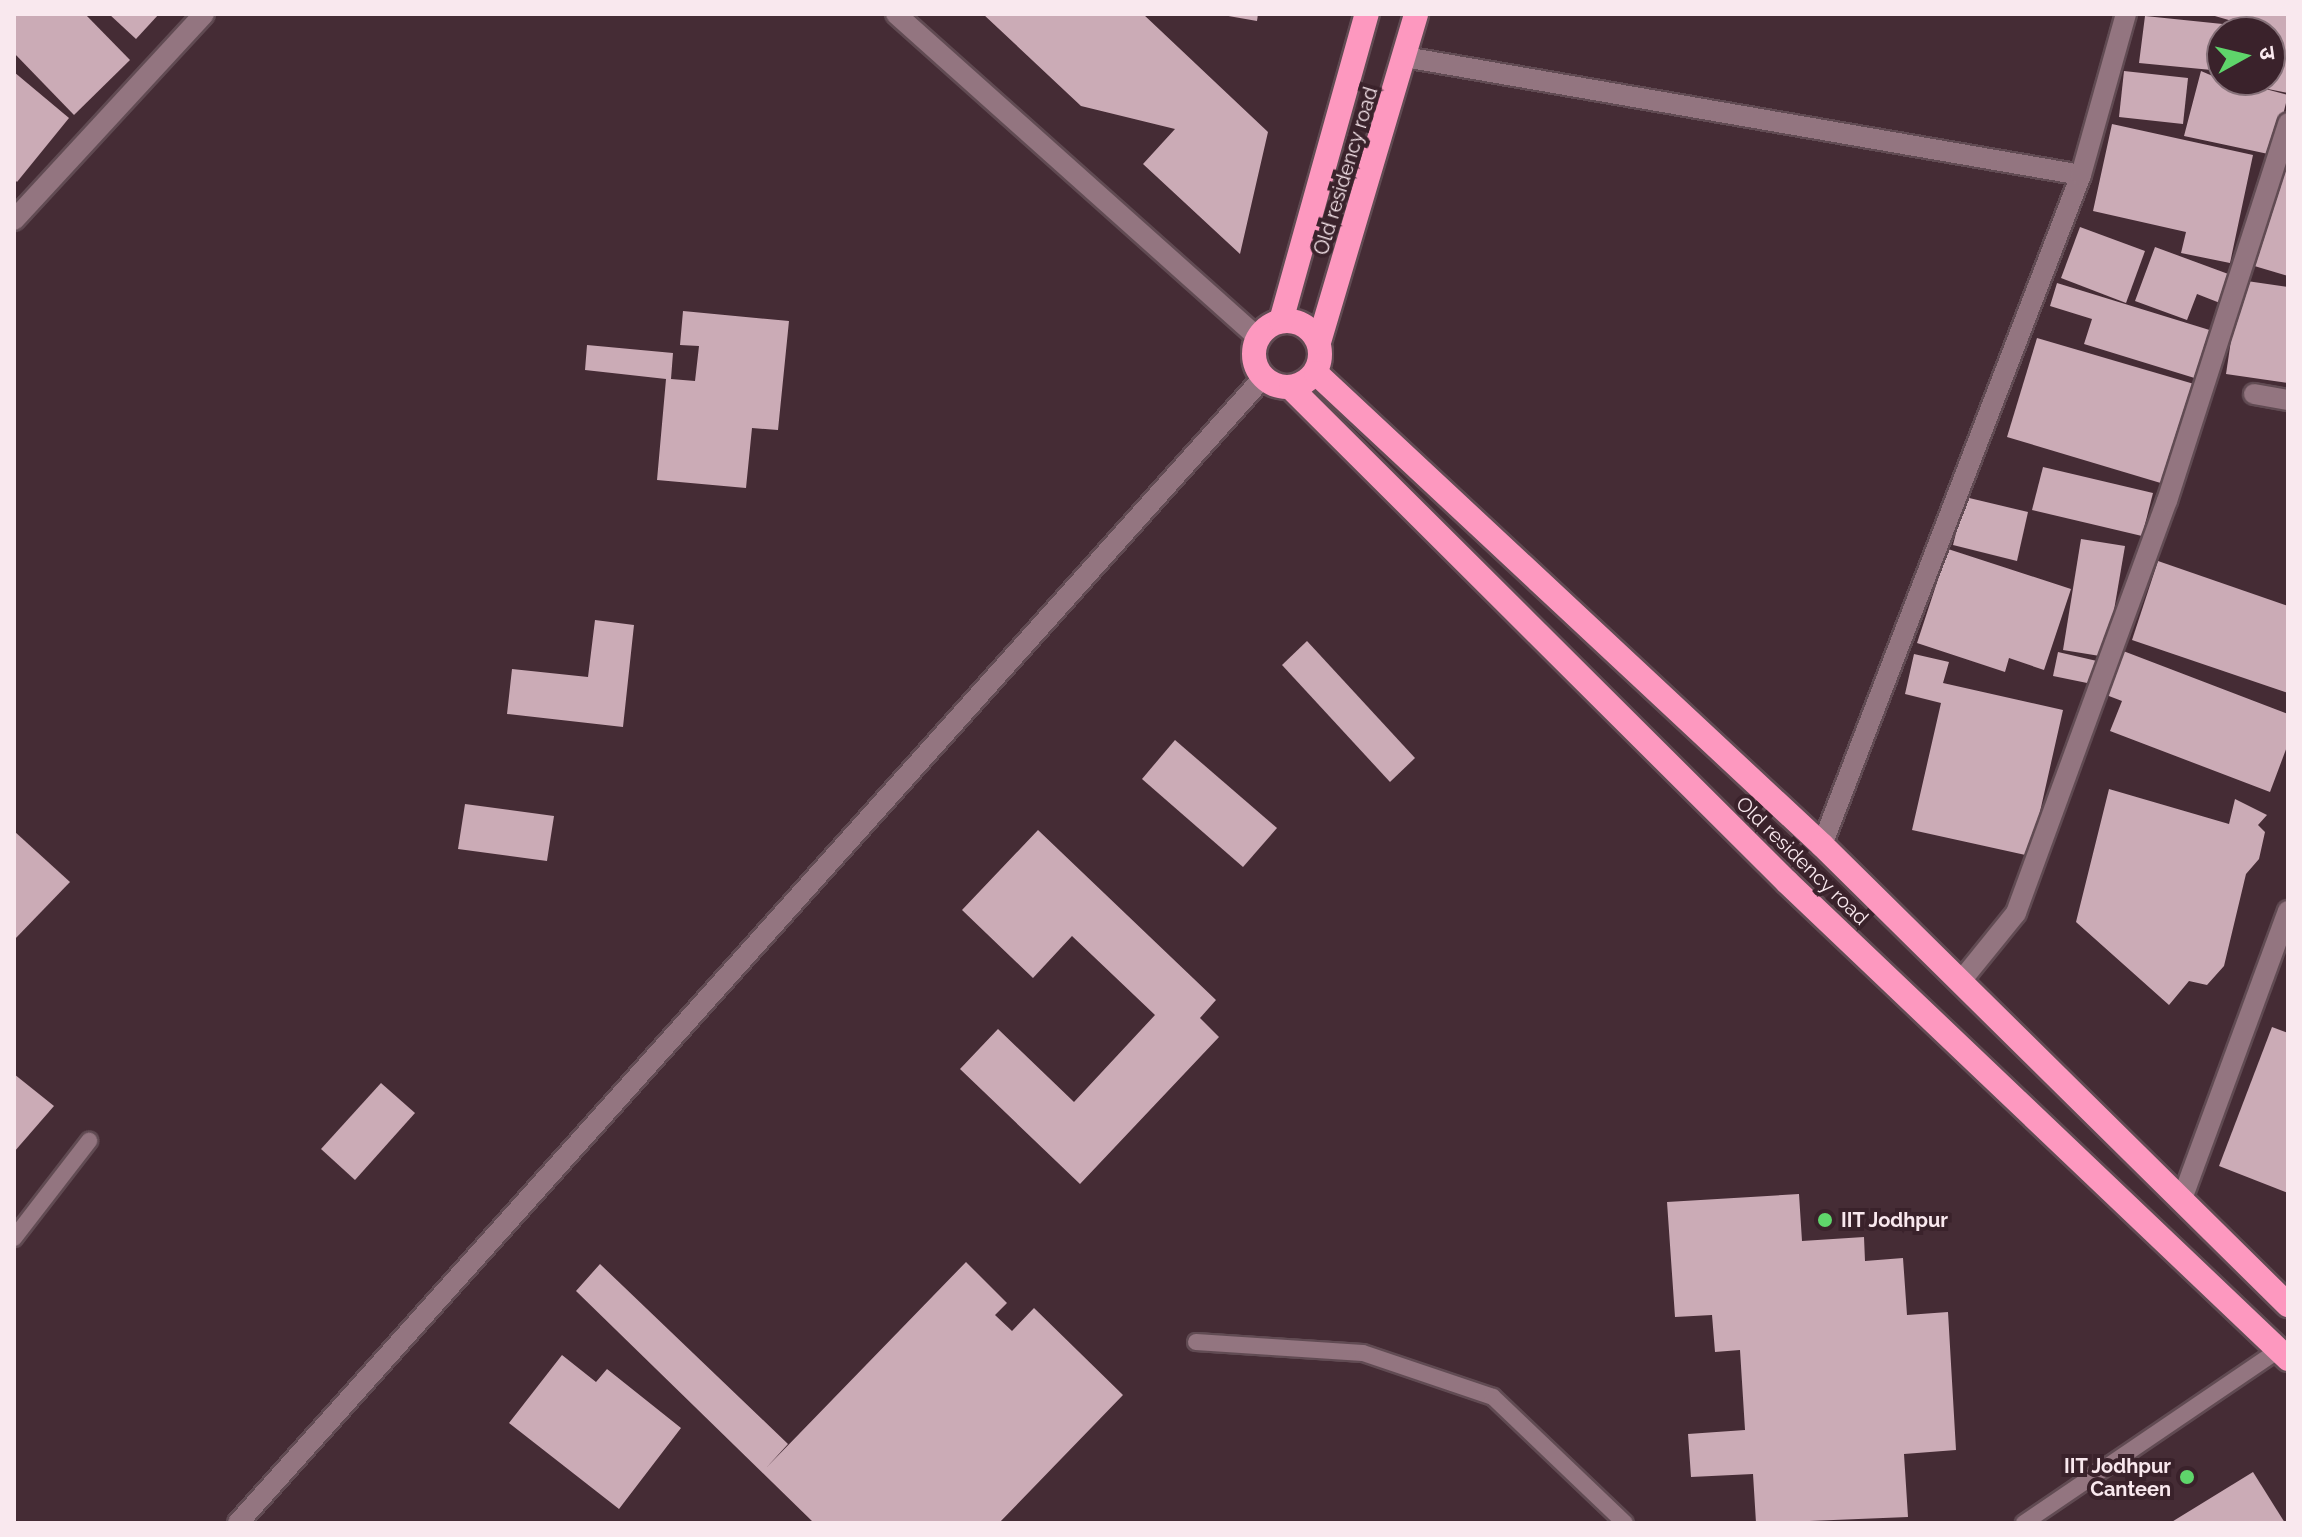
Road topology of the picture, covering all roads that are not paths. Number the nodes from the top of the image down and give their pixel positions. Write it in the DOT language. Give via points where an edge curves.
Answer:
graph roads {
  1 [pos="204,14"];
  2 [pos="896,14"];
  3 [pos="1367,14"];
  4 [pos="1416,14"];
  5 [pos="2126,14"];
  6 [pos="1405,57"];
  7 [pos="2288,123"];
  8 [pos="2081,175"];
  9 [pos="14,220"];
  10 [pos="1281,321"];
  11 [pos="1258,338"];
  12 [pos="1319,342"];
  13 [pos="1316,373"];
  14 [pos="1263,378"];
  15 [pos="1291,388"];
  16 [pos="2254,394"];
  17 [pos="2288,400"];
  18 [pos="1822,845"];
  19 [pos="2288,911"];
  20 [pos="1961,981"];
  21 [pos="89,1141"];
  22 [pos="2182,1199"];
  23 [pos="14,1238"];
  24 [pos="2288,1305"];
  25 [pos="1196,1342"];
  26 [pos="2284,1354"];
  27 [pos="238,1523"];
  28 [pos="1625,1523"];
  29 [pos="2024,1523"];
  1 -- 9 [label="street"];
  2 -- 11 [label="street"];
  3 -- 10 [label="highway, Old residency road"];
  4 -- 6 [label="highway, Old residency road"];
  5 -- 8 [label="street"];
  6 -- 8 [label="street"];
  6 -- 12 [label="highway, Old residency road"];
  7 -- 20 [label="street" via="2167,501 2016,913"];
  8 -- 18 [label="street"];
  10 -- 11 [label="highway"];
  10 -- 12 [label="highway" via="1296,322"];
  11 -- 14 [label="highway" via="1255,366"];
  12 -- 13 [label="highway"];
  13 -- 15 [label="highway"];
  13 -- 18 [label="highway, Old residency road"];
  14 -- 15 [label="highway"];
  14 -- 27 [label="street"];
  15 -- 26 [label="highway, Old residency road" via="1787,882"];
  16 -- 17 [label="street"];
  18 -- 20 [label="highway, Old residency road"];
  19 -- 22 [label="street"];
  20 -- 22 [label="highway, Old residency road"];
  21 -- 23 [label="lane"];
  22 -- 24 [label="highway, Old residency road"];
  25 -- 28 [label="lane" via="1363,1353 1493,1397"];
  26 -- 29 [label="lane"];
}
